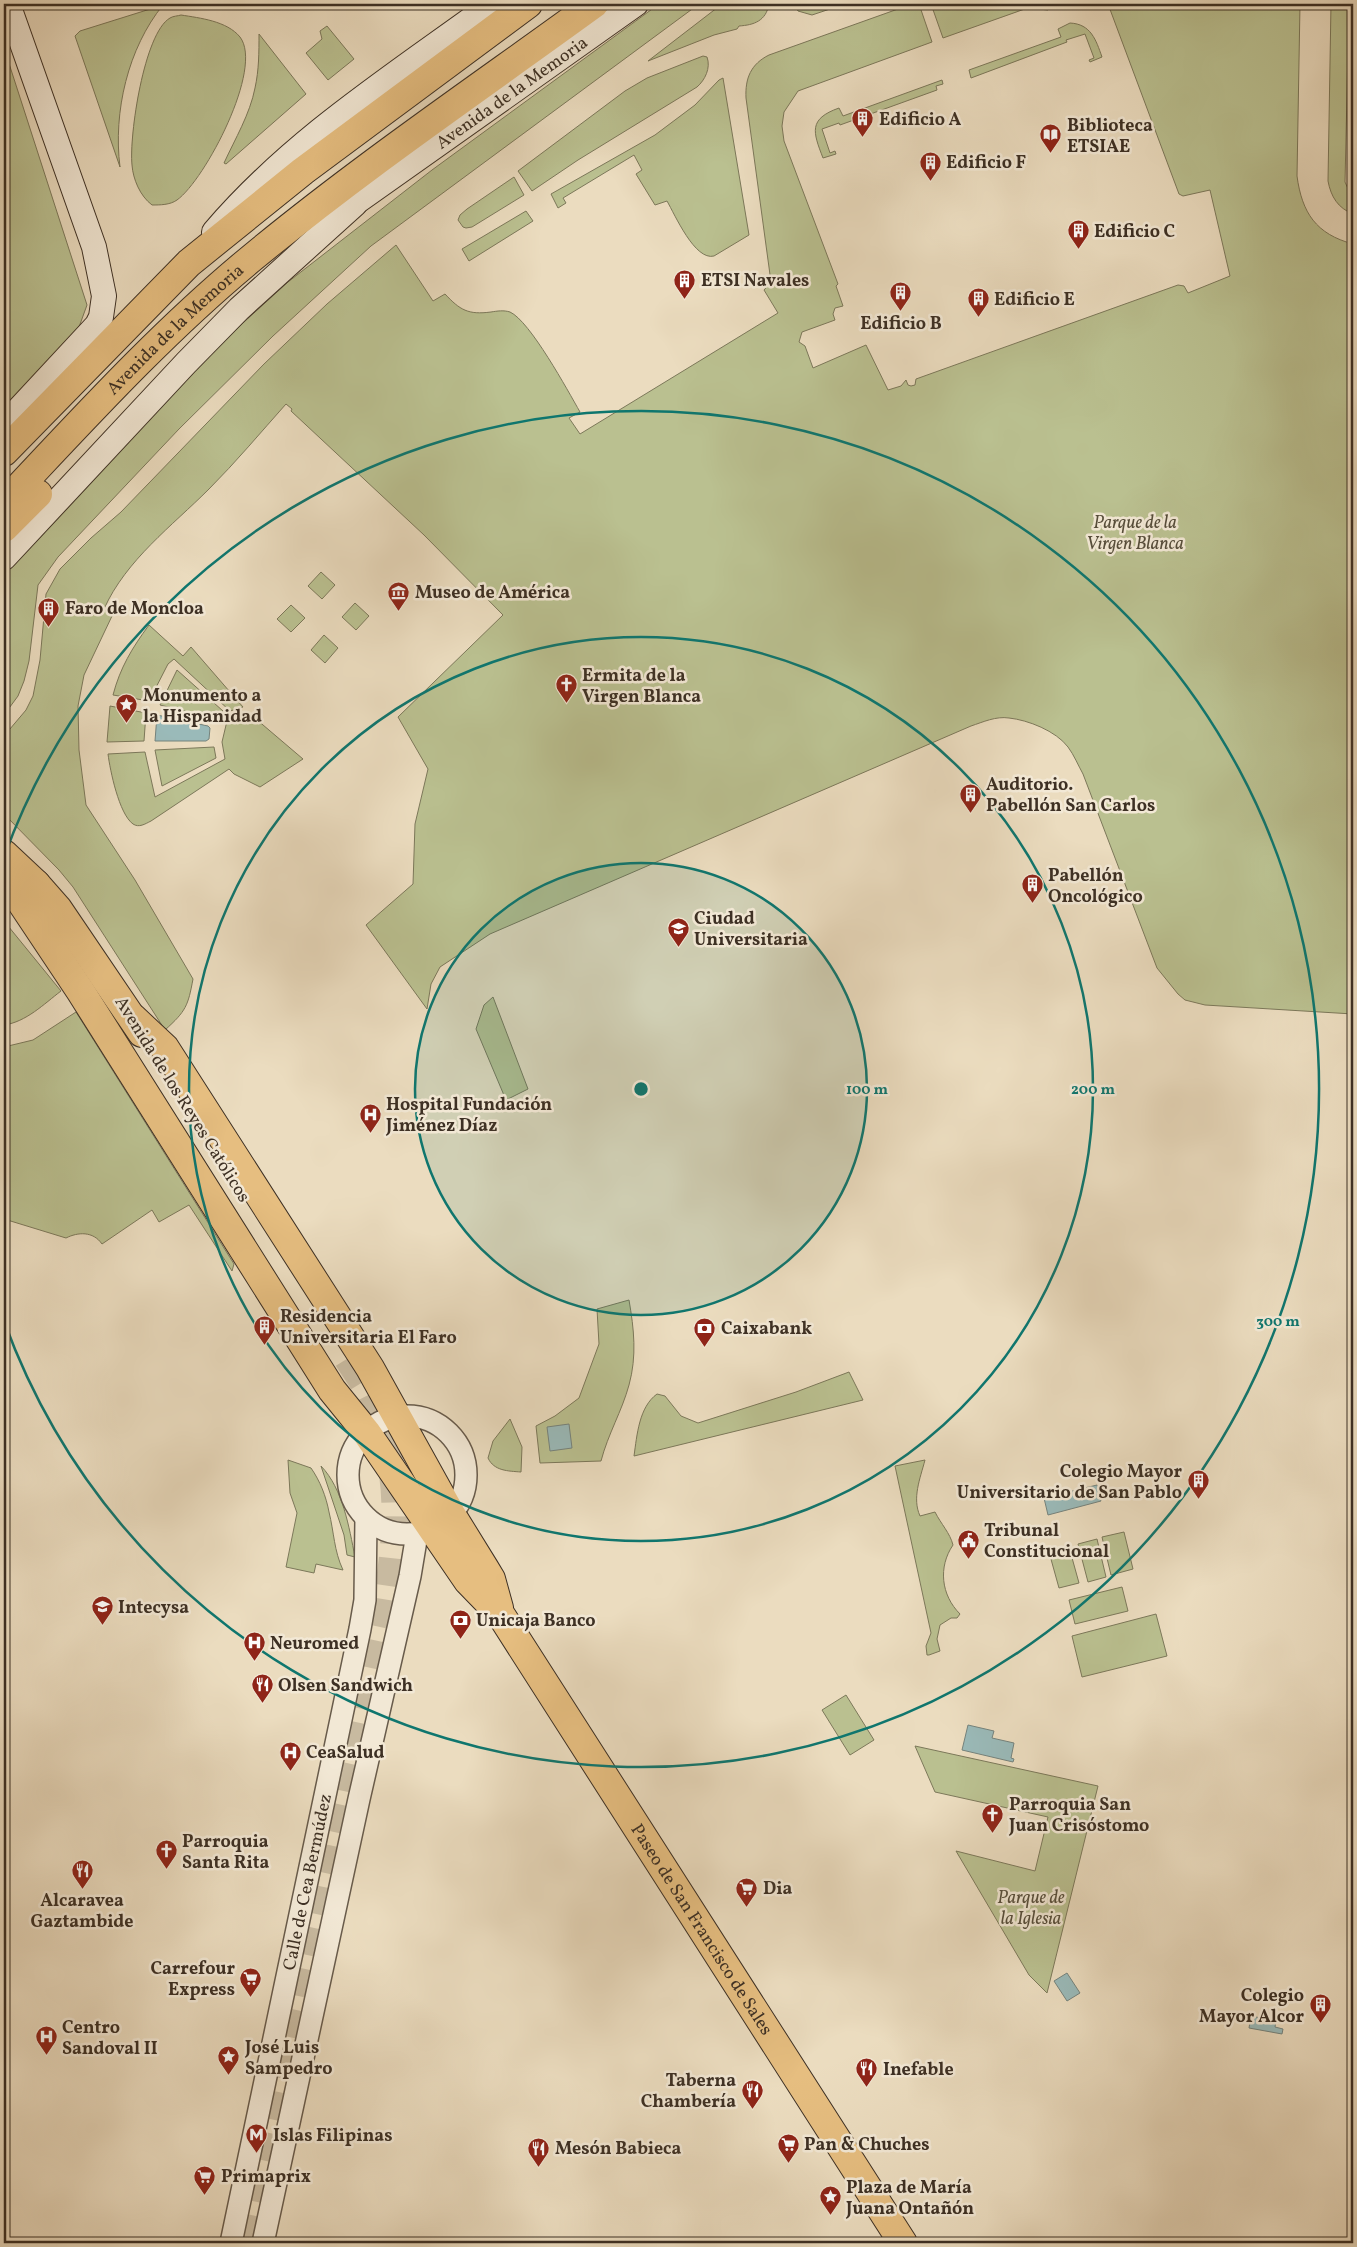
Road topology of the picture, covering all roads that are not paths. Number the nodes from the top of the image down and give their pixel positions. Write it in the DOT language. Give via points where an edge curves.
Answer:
graph roads {
  1 [pos="8,4"];
  2 [pos="492,4"];
  3 [pos="528,4"];
  4 [pos="594,4"];
  5 [pos="636,4"];
  6 [pos="361,174"];
  7 [pos="355,204"];
  8 [pos="189,263"];
  9 [pos="264,267"];
  10 [pos="123,331"];
  11 [pos="4,425"];
  12 [pos="4,452"];
  13 [pos="4,468"];
  14 [pos="4,503"];
  15 [pos="4,528"];
  16 [pos="4,558"];
  17 [pos="4,846"];
  18 [pos="4,854"];
  19 [pos="19,888"];
  20 [pos="133,1018"];
  21 [pos="396,1417"];
  22 [pos="366,1432"];
  23 [pos="366,1519"];
  24 [pos="433,1525"];
  25 [pos="231,2243"];
  26 [pos="263,2243"];
  27 [pos="903,2243"];
  1 -- 11 [label="main road" via="94,247 104,296 97,325"];
  2 -- 8 [label="main road, Avenida de la Memoria" via="344,111 292,154 236,207"];
  3 -- 8 [label="main road, Avenida de la Memoria" via="303,171"];
  4 -- 6 [label="main road, Avenida de la Memoria"];
  5 -- 7 [label="main road, Avenida de la Memoria"];
  6 -- 9 [label="main road, Avenida de la Memoria"];
  6 -- 14 [label="main road, Avenida de la Memoria" via="253,257 206,298 153,348"];
  7 -- 9 [label="main road, Avenida de la Memoria"];
  7 -- 16 [label="main road" via="232,316"];
  8 -- 10 [label="main road, Avenida de la Memoria"];
  9 -- 15 [label="main road, Avenida de la Memoria" via="182,341"];
  10 -- 12 [label="main road, Avenida de la Memoria"];
  10 -- 13 [label="main road" via="79,390"];
  17 -- 19 [label="main road"];
  18 -- 19 [label="main road, Avenida de los Reyes Católicos"];
  19 -- 20 [label="main road, Avenida de los Reyes Católicos" via="58,909"];
  19 -- 20 [label="main road, Avenida de los Reyes Católicos" via="102,1001 340,1361"];
  19 -- 22 [label="main road" via="81,992 329,1384"];
  20 -- 21 [label="main road" via="165,1048 370,1368"];
  21 -- 22 [label="street" via="380,1422"];
  21 -- 24 [label="main road"];
  21 -- 24 [label="street, Calle de Cea Bermúdez" via="409,1416 433,1422 444,1429 459,1447 466,1477 461,1498"];
  22 -- 23 [label="street" via="353,1449 348,1478 355,1504"];
  22 -- 24 [label="main road"];
  23 -- 24 [label="street" via="390,1532"];
  23 -- 25 [label="street, Calle de Cea Bermúdez" via="365,1600 360,1629"];
  24 -- 26 [label="street, Calle de Cea Bermúdez" via="410,1576"];
  24 -- 27 [label="main road, Paseo de San Francisco de Sales" via="491,1579 501,1615"];
}
